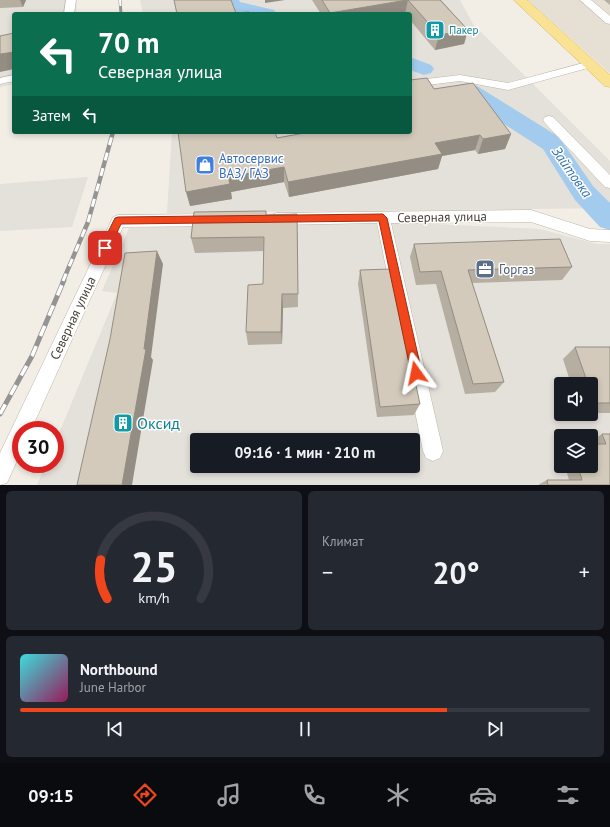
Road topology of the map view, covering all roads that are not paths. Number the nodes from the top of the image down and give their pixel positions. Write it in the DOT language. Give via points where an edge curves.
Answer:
graph roads {
  1 [pos="71,0"];
  2 [pos="520,0"];
  3 [pos="585,0"];
  4 [pos="69,12"];
  5 [pos="610,21"];
  6 [pos="591,64"];
  7 [pos="12,78"];
  8 [pos="0,81"];
  9 [pos="610,82"];
  10 [pos="412,84"];
  11 [pos="548,120"];
  12 [pos="610,183"];
  13 [pos="383,218"];
  14 [pos="227,219"];
  15 [pos="258,219"];
  16 [pos="610,236"];
  17 [pos="25,421"];
  18 [pos="12,450"];
  19 [pos="433,451"];
  20 [pos="0,476"];
  1 -- 4 [label="street"];
  2 -- 6 [label="main road"];
  3 -- 5 [label="street"];
  6 -- 9 [label="main road"];
  6 -- 10 [label="street" via="508,87 460,78"];
  7 -- 8 [label="street"];
  11 -- 12 [label="street"];
  13 -- 15 [label="street, Северная улица"];
  13 -- 16 [label="street, Северная улица" via="531,216 590,236"];
  13 -- 19 [label="street"];
  14 -- 17 [label="street, Северная улица" via="118,221"];
  18 -- 20 [label="street, Северная улица"];
}
